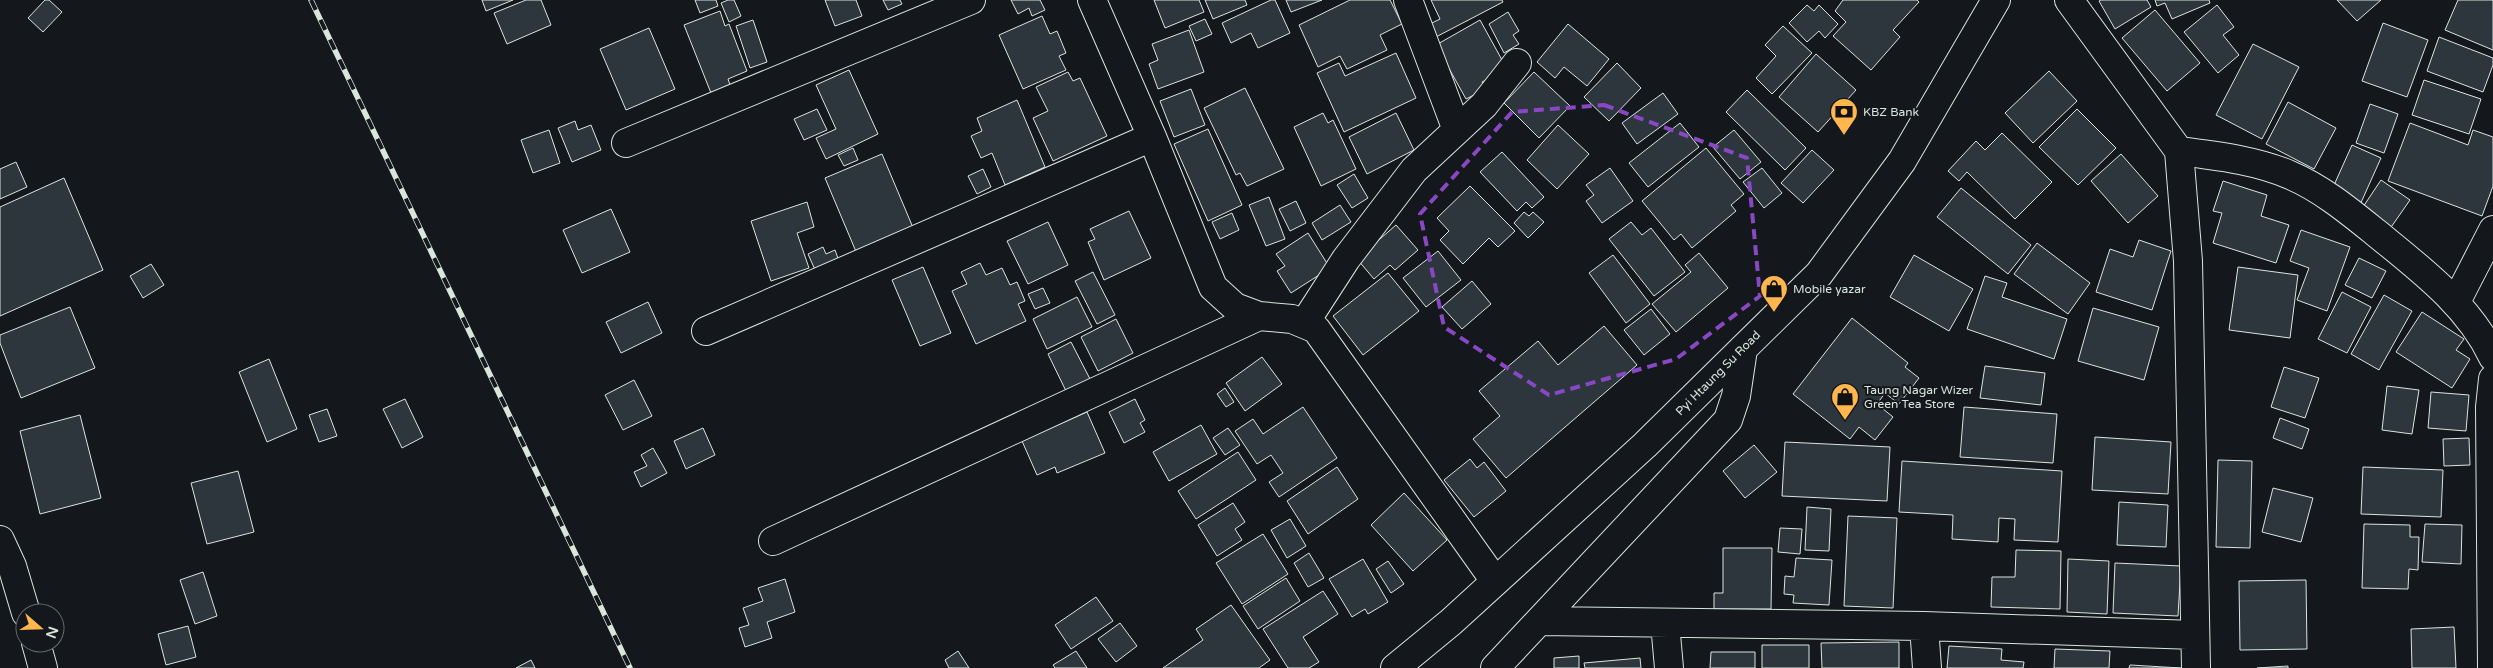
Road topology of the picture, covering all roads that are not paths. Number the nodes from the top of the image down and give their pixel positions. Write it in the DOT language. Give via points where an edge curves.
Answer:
graph roads {
  1 [pos="971,0"];
  2 [pos="1092,0"];
  3 [pos="1408,0"];
  4 [pos="1996,0"];
  5 [pos="2069,0"];
  6 [pos="1517,63"];
  7 [pos="1457,130"];
  8 [pos="1152,137"];
  9 [pos="626,142"];
  10 [pos="2179,151"];
  11 [pos="2493,230"];
  12 [pos="2456,302"];
  13 [pos="1259,316"];
  14 [pos="1304,324"];
  15 [pos="706,331"];
  16 [pos="1743,349"];
  17 [pos="2493,357"];
  18 [pos="2493,379"];
  19 [pos="0,540"];
  20 [pos="773,541"];
  21 [pos="1495,580"];
  22 [pos="23,603"];
  23 [pos="1540,621"];
  24 [pos="1665,623"];
  25 [pos="1924,626"];
  26 [pos="2195,635"];
  27 [pos="39,653"];
  28 [pos="43,668"];
  29 [pos="1395,668"];
  30 [pos="1496,668"];
  31 [pos="1669,668"];
  32 [pos="1927,668"];
  33 [pos="2196,668"];
  34 [pos="2492,668"];
  1 -- 9 [label="main road"];
  2 -- 8 [label="main road"];
  3 -- 7 [label="main road"];
  4 -- 16 [label="main road, Pyi Htaung Su Road" via="1902,161 1819,274"];
  5 -- 10 [label="main road"];
  6 -- 7 [label="main road" via="1484,105"];
  7 -- 14 [label="main road" via="1414,170 1346,259"];
  8 -- 13 [label="main road" via="1213,287 1236,307"];
  8 -- 15 [label="main road"];
  10 -- 12 [label="main road" via="2238,158 2291,175 2344,207 2419,267"];
  10 -- 26 [label="main road" via="2188,262"];
  11 -- 12 [label="main road"];
  12 -- 17 [label="main road" via="2486,342"];
  13 -- 14 [label="main road" via="1292,319"];
  13 -- 20 [label="main road"];
  14 -- 21 [label="main road" via="1316,329"];
  16 -- 21 [label="main road, Pyi Htaung Su Road" via="1645,445"];
  16 -- 23 [label="main road" via="1736,396 1728,420"];
  18 -- 34 [label="main road" via="2490,407"];
  19 -- 22 [label="main road"];
  21 -- 29 [label="main road, Pyi Htaung Su Road"];
  23 -- 24 [label="main road"];
  23 -- 30 [label="main road"];
  24 -- 25 [label="main road"];
  24 -- 31 [label="main road"];
  25 -- 26 [label="main road"];
  25 -- 32 [label="main road"];
  26 -- 33 [label="main road"];
  27 -- 28 [label="main road"];
}
